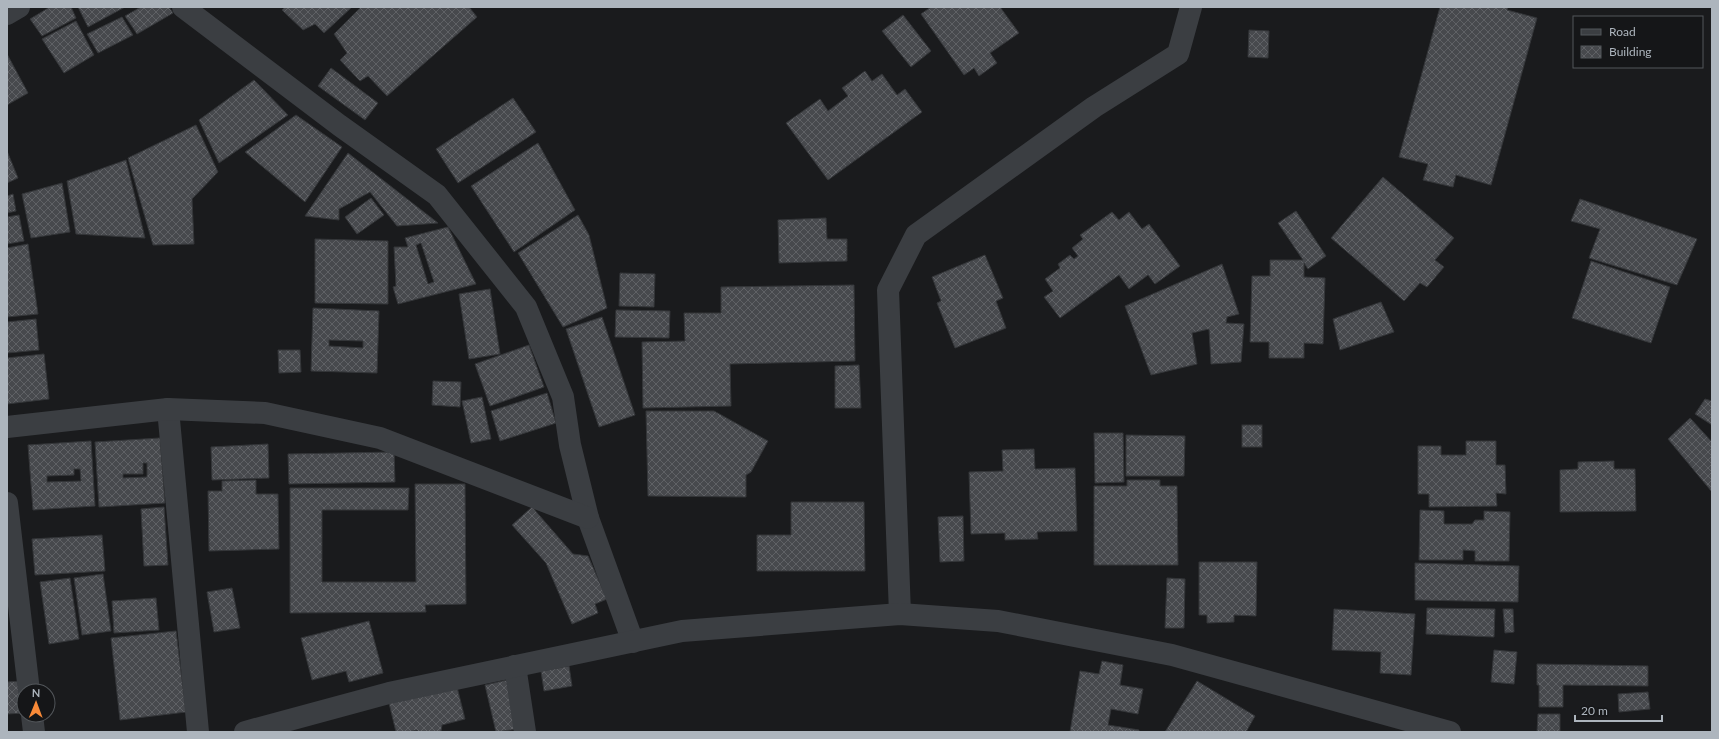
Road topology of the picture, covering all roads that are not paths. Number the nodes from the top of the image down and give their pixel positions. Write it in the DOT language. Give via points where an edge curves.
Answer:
graph roads {
  1 [pos="19,7"];
  2 [pos="183,7"];
  3 [pos="1191,7"];
  4 [pos="7,14"];
  5 [pos="168,409"];
  6 [pos="7,427"];
  7 [pos="7,503"];
  8 [pos="588,518"];
  9 [pos="900,614"];
  10 [pos="633,642"];
  11 [pos="515,666"];
  12 [pos="28,683"];
  13 [pos="198,732"];
  14 [pos="245,732"];
  15 [pos="525,732"];
  16 [pos="1450,732"];
  1 -- 4 [label="street"];
  2 -- 8 [label="street" via="339,125 437,194 526,307 562,397 570,445"];
  3 -- 9 [label="street" via="1178,54 1094,107 916,234 888,290"];
  5 -- 6 [label="street"];
  5 -- 8 [label="street" via="265,413 380,438"];
  5 -- 13 [label="street"];
  7 -- 12 [label="street"];
  8 -- 10 [label="street"];
  9 -- 10 [label="street" via="682,631"];
  9 -- 16 [label="street" via="998,621 1172,655"];
  10 -- 11 [label="street"];
  11 -- 14 [label="street" via="389,693"];
  11 -- 15 [label="street"];
}
